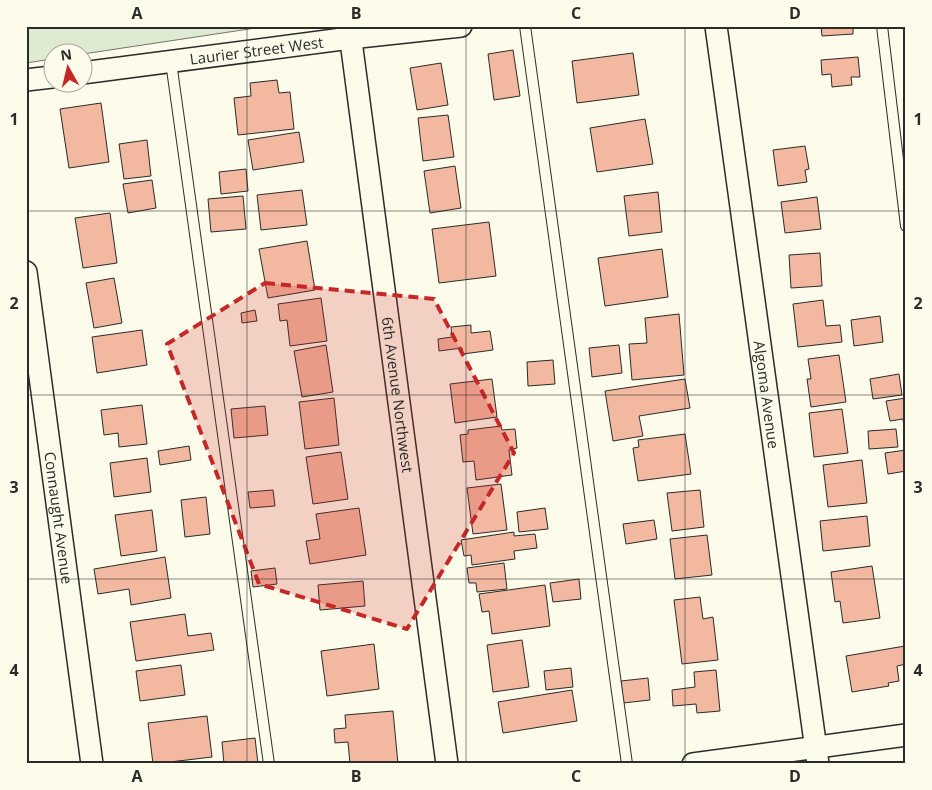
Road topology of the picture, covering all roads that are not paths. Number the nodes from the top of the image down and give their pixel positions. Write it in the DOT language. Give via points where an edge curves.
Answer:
graph roads {
  1 [pos="461,26"];
  2 [pos="525,26"];
  3 [pos="716,26"];
  4 [pos="882,26"];
  5 [pos="349,32"];
  6 [pos="171,62"];
  7 [pos="92,72"];
  8 [pos="42,78"];
  9 [pos="26,80"];
  10 [pos="906,226"];
  11 [pos="26,272"];
  12 [pos="906,735"];
  13 [pos="817,755"];
  14 [pos="92,764"];
  15 [pos="269,764"];
  16 [pos="447,764"];
  17 [pos="627,764"];
  18 [pos="693,764"];
  1 -- 5 [label="street, Laurier Street West"];
  2 -- 17 [label="lane"];
  3 -- 13 [label="street, Algoma Avenue"];
  4 -- 10 [label="lane"];
  5 -- 6 [label="street, Laurier Street West"];
  5 -- 16 [label="street, 6th Avenue Northwest"];
  6 -- 7 [label="street, Laurier Street West"];
  6 -- 15 [label="lane"];
  8 -- 9 [label="street"];
  11 -- 14 [label="street, Connaught Avenue"];
  12 -- 13 [label="street"];
  13 -- 18 [label="street"];
}
